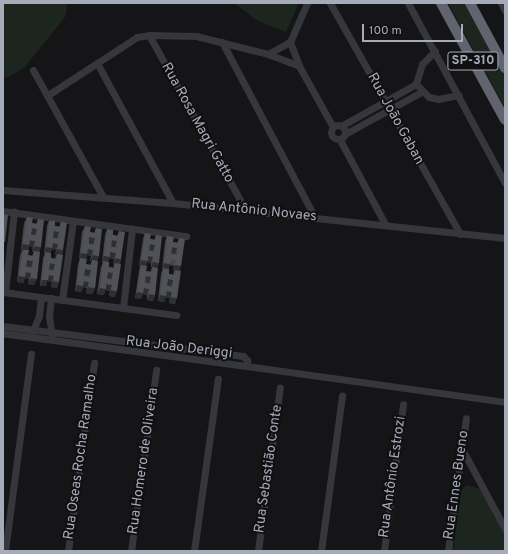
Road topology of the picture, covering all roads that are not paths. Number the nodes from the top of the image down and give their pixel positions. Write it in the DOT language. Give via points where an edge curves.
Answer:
graph roads {
  1 [pos="307,3"];
  2 [pos="330,3"];
  3 [pos="408,3"];
  4 [pos="441,3"];
  5 [pos="470,3"];
  6 [pos="501,3"];
  7 [pos="505,11"];
  8 [pos="149,35"];
  9 [pos="222,42"];
  10 [pos="290,42"];
  11 [pos="435,51"];
  12 [pos="268,54"];
  13 [pos="97,63"];
  14 [pos="300,66"];
  15 [pos="505,68"];
  16 [pos="33,70"];
  17 [pos="416,84"];
  18 [pos="421,92"];
  19 [pos="48,95"];
  20 [pos="459,95"];
  21 [pos="385,100"];
  22 [pos="390,109"];
  23 [pos="505,120"];
  24 [pos="337,126"];
  25 [pos="343,137"];
  26 [pos="505,182"];
  27 [pos="3,190"];
  28 [pos="103,197"];
  29 [pos="173,203"];
  30 [pos="3,211"];
  31 [pos="14,212"];
  32 [pos="246,212"];
  33 [pos="315,218"];
  34 [pos="73,220"];
  35 [pos="385,224"];
  36 [pos="132,229"];
  37 [pos="460,234"];
  38 [pos="186,236"];
  39 [pos="505,238"];
  40 [pos="4,292"];
  41 [pos="41,297"];
  42 [pos="51,298"];
  43 [pos="62,300"];
  44 [pos="123,308"];
  45 [pos="176,315"];
  46 [pos="3,326"];
  47 [pos="3,333"];
  48 [pos="32,333"];
  49 [pos="52,336"];
  50 [pos="31,354"];
  51 [pos="94,363"];
  52 [pos="156,370"];
  53 [pos="218,379"];
  54 [pos="280,387"];
  55 [pos="342,395"];
  56 [pos="505,402"];
  57 [pos="403,404"];
  58 [pos="466,418"];
  59 [pos="462,449"];
  60 [pos="505,528"];
  61 [pos="5,551"];
  62 [pos="68,551"];
  63 [pos="131,551"];
  64 [pos="194,551"];
  65 [pos="258,551"];
  66 [pos="321,551"];
  67 [pos="384,551"];
  68 [pos="448,551"];
  1 -- 10 [label="street"];
  2 -- 21 [label="street, Rua João Gaban"];
  3 -- 11 [label="street"];
  4 -- 23 [label="highway, SP-310"];
  5 -- 15 [label="highway, SP-310"];
  6 -- 7 [label="street"];
  8 -- 9 [label="street" via="196,36"];
  8 -- 13 [label="street" via="137,38"];
  8 -- 32 [label="street, Rua Rosa Magri Gatto"];
  9 -- 12 [label="street"];
  9 -- 33 [label="street"];
  10 -- 12 [label="street"];
  10 -- 14 [label="street"];
  11 -- 17 [label="street" via="422,64"];
  11 -- 20 [label="street"];
  12 -- 14 [label="street"];
  13 -- 19 [label="street"];
  13 -- 29 [label="street"];
  14 -- 24 [label="street"];
  16 -- 19 [label="street"];
  17 -- 18 [label="street"];
  17 -- 21 [label="street"];
  18 -- 20 [label="street" via="438,99"];
  18 -- 22 [label="street"];
  19 -- 28 [label="street"];
  20 -- 26 [label="street"];
  21 -- 22 [label="street, Rua João Gaban"];
  21 -- 24 [label="street"];
  22 -- 25 [label="street"];
  22 -- 37 [label="street, Rua João Gaban"];
  24 -- 25 [label="street"];
  24 -- 25 [label="street" via="331,136"];
  25 -- 35 [label="street"];
  27 -- 28 [label="street, Rua Antônio Novaes"];
  28 -- 29 [label="street, Rua Antônio Novaes"];
  29 -- 32 [label="street, Rua Antônio Novaes"];
  30 -- 31 [label="street"];
  31 -- 34 [label="street"];
  31 -- 40 [label="street"];
  32 -- 33 [label="street, Rua Antônio Novaes"];
  33 -- 35 [label="street, Rua Antônio Novaes"];
  34 -- 36 [label="street"];
  34 -- 43 [label="street"];
  35 -- 37 [label="street, Rua Antônio Novaes"];
  36 -- 38 [label="street"];
  36 -- 44 [label="street"];
  37 -- 39 [label="street, Rua Antônio Novaes"];
  40 -- 41 [label="street"];
  41 -- 42 [label="street"];
  41 -- 48 [label="street"];
  42 -- 43 [label="street"];
  42 -- 49 [label="street" via="49,316"];
  43 -- 44 [label="street"];
  44 -- 45 [label="street"];
  46 -- 48 [label="street, Rua João Deriggi"];
  47 -- 48 [label="street, Rua João Deriggi"];
  48 -- 49 [label="street, Rua João Deriggi"];
  49 -- 56 [label="street, Rua João Deriggi"];
  50 -- 61 [label="street"];
  51 -- 62 [label="street, Rua Oseas Rocha Ramalho"];
  52 -- 63 [label="street, Rua Homero de Oliveira"];
  53 -- 64 [label="street"];
  54 -- 65 [label="street, Rua Sebastião Conte"];
  55 -- 66 [label="street"];
  57 -- 67 [label="street, Rua Antônio Estrozi"];
  58 -- 59 [label="street, Rua Ennes Bueno"];
  59 -- 60 [label="street"];
  59 -- 68 [label="street, Rua Ennes Bueno"];
}
